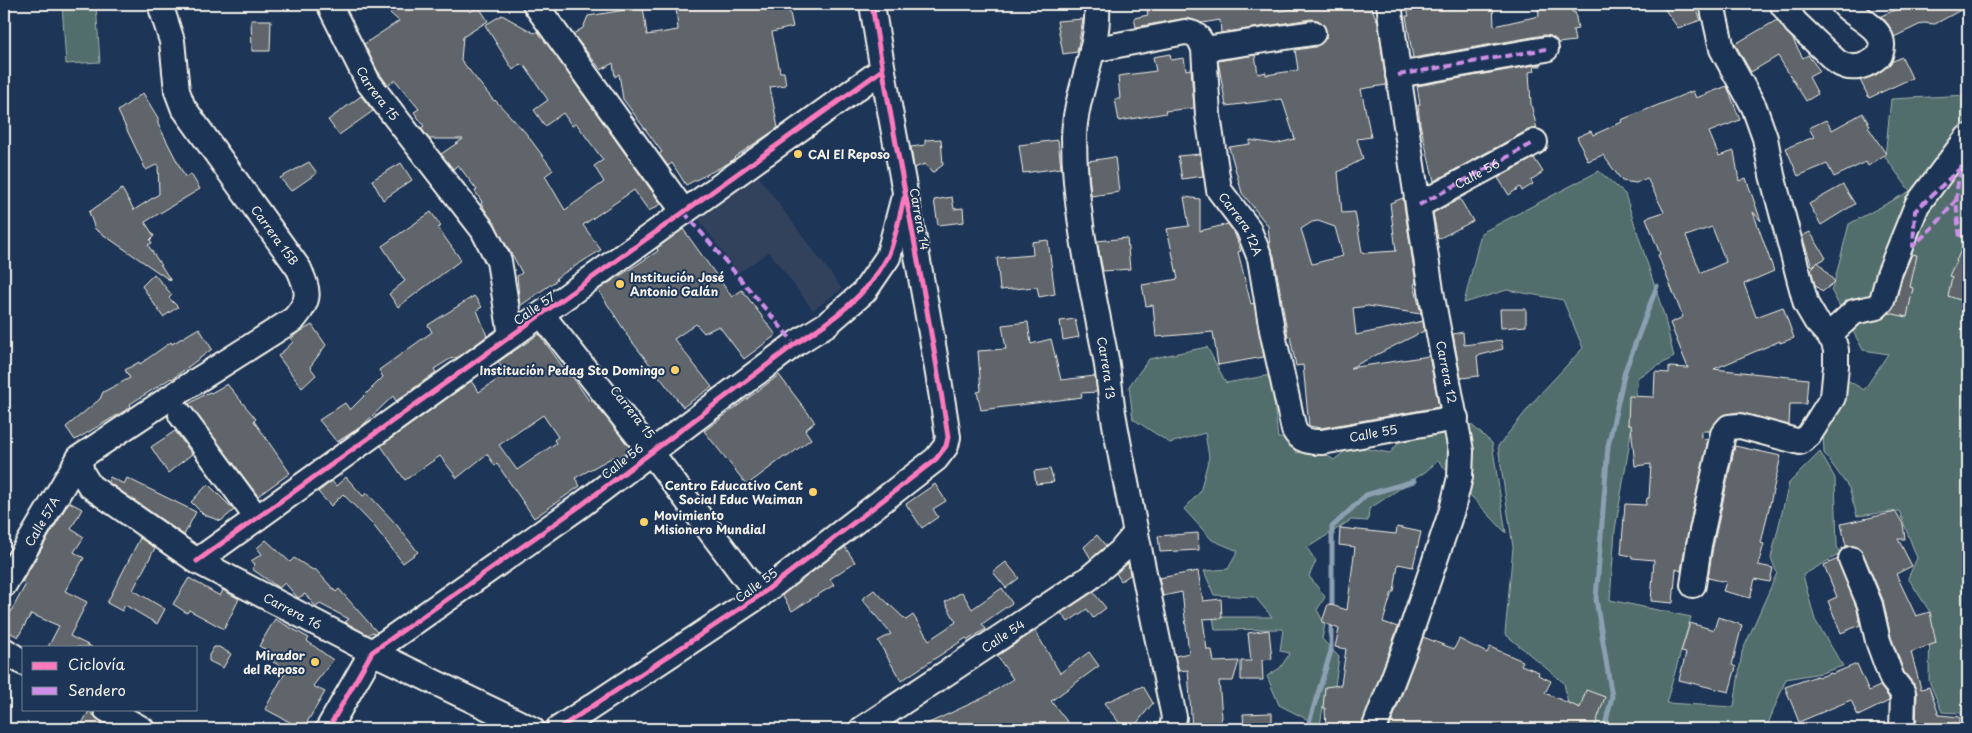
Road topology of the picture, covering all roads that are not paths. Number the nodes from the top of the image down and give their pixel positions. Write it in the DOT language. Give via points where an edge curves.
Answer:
graph roads {
  1 [pos="160,4"];
  2 [pos="329,4"];
  3 [pos="531,4"];
  4 [pos="872,4"];
  5 [pos="1097,4"];
  6 [pos="1389,4"];
  7 [pos="1712,4"];
  8 [pos="1782,4"];
  9 [pos="1843,4"];
  10 [pos="1313,33"];
  11 [pos="1204,49"];
  12 [pos="1546,49"];
  13 [pos="1092,50"];
  14 [pos="882,70"];
  15 [pos="1398,75"];
  16 [pos="1968,136"];
  17 [pos="1535,142"];
  18 [pos="905,193"];
  19 [pos="1418,205"];
  20 [pos="684,212"];
  21 [pos="542,315"];
  22 [pos="511,335"];
  23 [pos="1828,335"];
  24 [pos="181,414"];
  25 [pos="1456,418"];
  26 [pos="1294,430"];
  27 [pos="948,437"];
  28 [pos="650,451"];
  29 [pos="79,458"];
  30 [pos="257,518"];
  31 [pos="1136,533"];
  32 [pos="1852,559"];
  33 [pos="197,561"];
  34 [pos="4,585"];
  35 [pos="1693,585"];
  36 [pos="760,596"];
  37 [pos="4,650"];
  38 [pos="372,652"];
  39 [pos="22,662"];
  40 [pos="108,710"];
  41 [pos="142,729"];
  42 [pos="328,729"];
  43 [pos="532,729"];
  44 [pos="558,729"];
  45 [pos="862,729"];
  46 [pos="1172,729"];
  47 [pos="1374,729"];
  48 [pos="1902,729"];
  1 -- 29 [label="street, Carrera 15B" via="172,41 180,100 299,269 305,283 306,302 294,319"];
  2 -- 22 [label="street, Carrera 15" via="368,82 494,247"];
  3 -- 20 [label="street"];
  4 -- 14 [label="street, Carrera 14"];
  5 -- 13 [label="street, Carrera 13" via="1098,18"];
  6 -- 15 [label="street, Carrera 12"];
  7 -- 23 [label="street" via="1722,49 1754,108 1765,138 1806,304"];
  8 -- 9 [label="street" via="1796,23 1836,62 1854,68 1864,66 1880,55 1880,37 1876,30"];
  10 -- 11 [label="street"];
  11 -- 13 [label="street" via="1199,37 1185,32"];
  11 -- 26 [label="street, Carrera 12A" via="1208,115 1219,190 1248,228 1260,258"];
  12 -- 15 [label="street"];
  13 -- 31 [label="street, Carrera 13" via="1080,91 1074,136 1080,224"];
  14 -- 18 [label="street, Carrera 14"];
  14 -- 20 [label="street, Calle 57"];
  15 -- 19 [label="street, Carrera 12"];
  16 -- 23 [label="street" via="1917,205 1889,274 1882,301 1854,312"];
  17 -- 19 [label="street, Calle 56"];
  18 -- 27 [label="street, Carrera 14"];
  18 -- 28 [label="street, Calle 56" via="888,257 864,292 827,324"];
  19 -- 25 [label="street, Carrera 12"];
  20 -- 21 [label="street, Calle 57"];
  21 -- 22 [label="street, Calle 57"];
  21 -- 28 [label="street, Carrera 15"];
  22 -- 30 [label="street, Calle 57"];
  23 -- 35 [label="street" via="1836,350 1832,397 1809,435 1800,442 1740,426 1729,427 1723,434"];
  24 -- 30 [label="street"];
  25 -- 26 [label="street, Calle 55" via="1322,442 1305,440"];
  25 -- 47 [label="street, Carrera 12" via="1461,451 1460,476 1452,510"];
  27 -- 36 [label="street, Calle 55" via="946,446 936,459"];
  28 -- 36 [label="street, Carrera 15"];
  28 -- 38 [label="street, Calle 56" via="580,506"];
  29 -- 33 [label="street, Carrera 16" via="82,473 90,486"];
  29 -- 34 [label="street, Calle 57A"];
  30 -- 33 [label="street, Calle 57"];
  31 -- 45 [label="street, Calle 54" via="1120,552 1088,579"];
  31 -- 46 [label="street, Carrera 13" via="1174,717"];
  32 -- 48 [label="street" via="1870,605 1878,641 1892,679 1903,693"];
  33 -- 38 [label="street, Carrera 16"];
  36 -- 44 [label="street, Calle 55"];
  37 -- 39 [label="street"];
  38 -- 42 [label="street, Calle 56"];
  38 -- 43 [label="street, Carrera 16"];
  40 -- 41 [label="street"];
}
